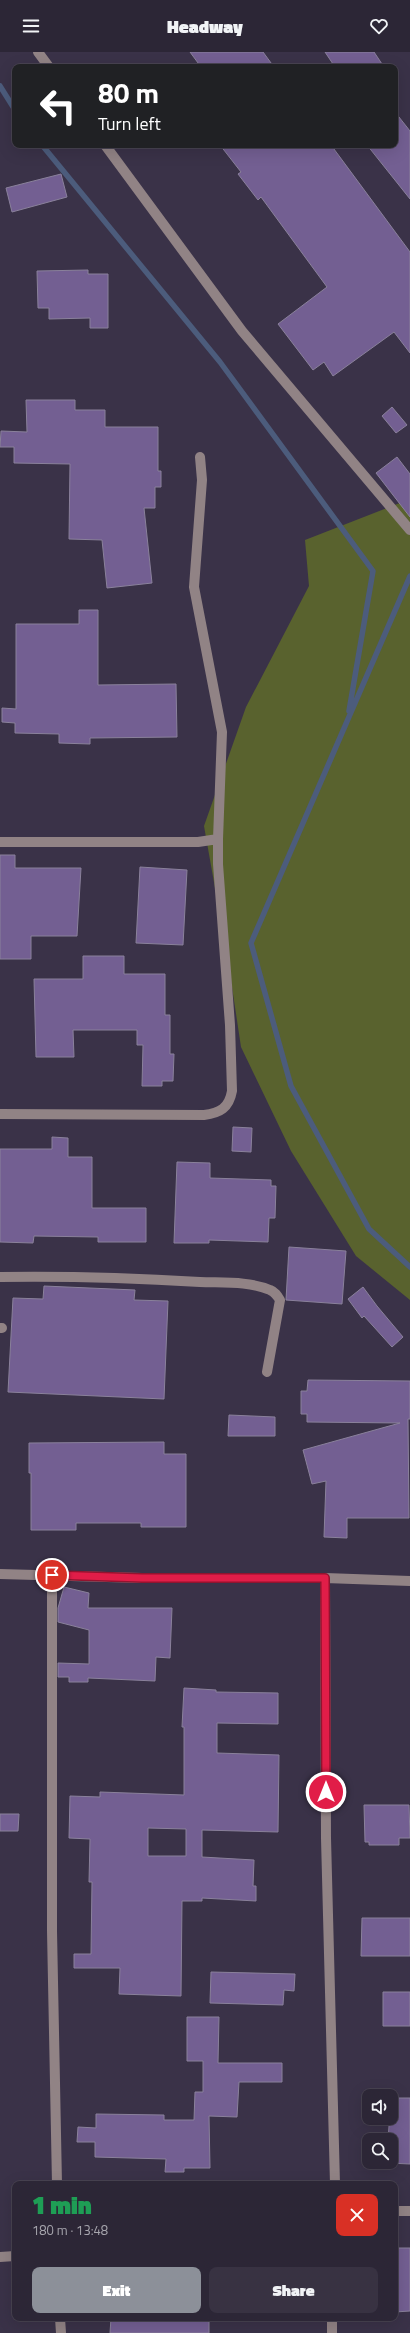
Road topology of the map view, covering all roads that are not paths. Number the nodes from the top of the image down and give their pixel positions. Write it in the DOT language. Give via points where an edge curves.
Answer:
graph roads {
  1 [pos="38,52"];
  2 [pos="47,64"];
  3 [pos="107,148"];
  4 [pos="200,458"];
  5 [pos="410,530"];
  6 [pos="218,839"];
  7 [pos="0,842"];
  8 [pos="0,1114"];
  9 [pos="0,1277"];
  10 [pos="267,1372"];
  11 [pos="0,1574"];
  12 [pos="52,1575"];
  13 [pos="325,1578"];
  14 [pos="410,1580"];
  15 [pos="57,2181"];
  16 [pos="335,2181"];
  17 [pos="398,2211"];
  18 [pos="410,2211"];
  19 [pos="12,2256"];
  20 [pos="0,2257"];
  21 [pos="60,2321"];
  22 [pos="332,2321"];
  23 [pos="61,2333"];
  24 [pos="332,2333"];
  1 -- 2 [label="street"];
  3 -- 5 [label="street" via="242,330"];
  4 -- 6 [label="street" via="202,480 194,587 222,732"];
  6 -- 7 [label="street" via="198,842"];
  6 -- 8 [label="street" via="232,1091 231,1100 225,1108 219,1113 204,1115"];
  9 -- 10 [label="street" via="158,1279 247,1285 269,1289 276,1293 280,1300"];
  11 -- 12 [label="street"];
  12 -- 13 [label="street" via="142,1578"];
  12 -- 15 [label="street" via="52,1924"];
  13 -- 14 [label="street"];
  13 -- 16 [label="street" via="326,1838"];
  17 -- 18 [label="street"];
  19 -- 20 [label="street"];
  21 -- 23 [label="street"];
  22 -- 24 [label="street"];
}
